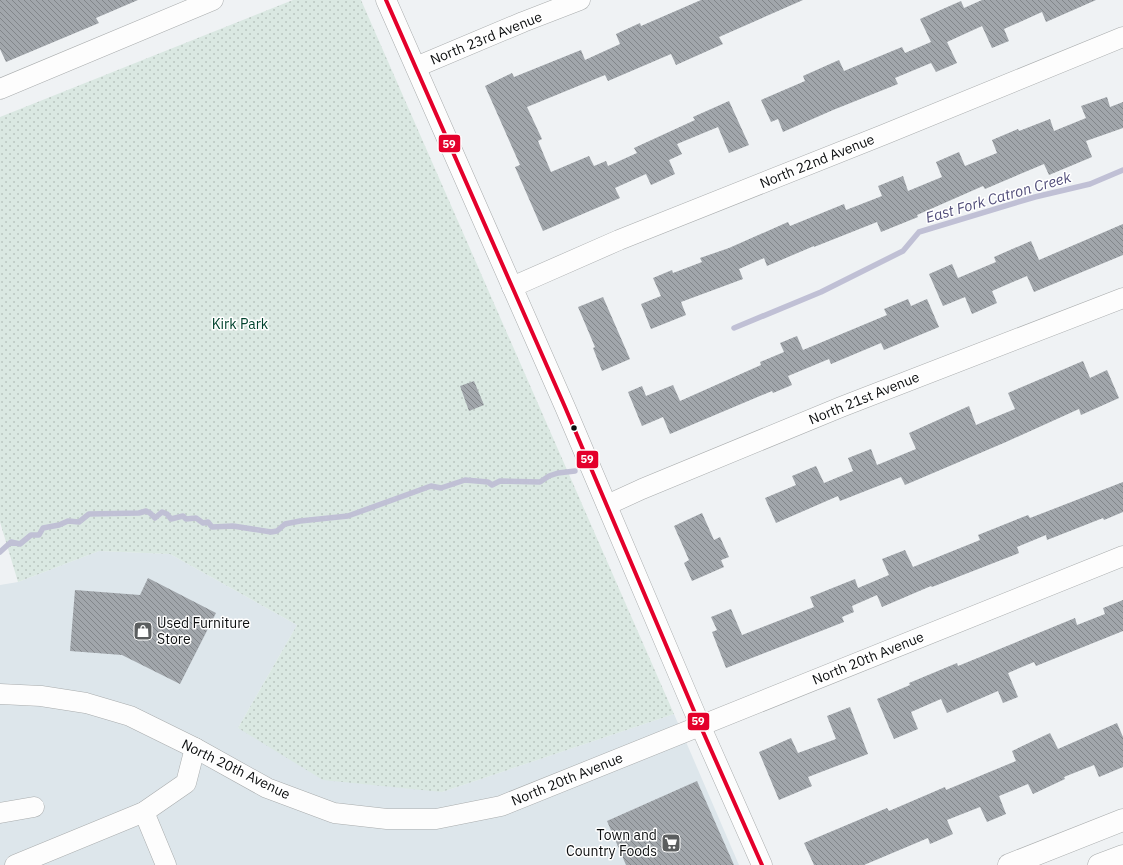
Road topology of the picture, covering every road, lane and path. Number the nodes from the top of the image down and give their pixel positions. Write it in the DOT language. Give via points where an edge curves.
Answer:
graph roads {
  1 [pos="213,0"];
  2 [pos="386,0"];
  3 [pos="580,0"];
  4 [pos="1123,37"];
  5 [pos="416,67"];
  6 [pos="0,89"];
  7 [pos="512,287"];
  8 [pos="1123,298"];
  9 [pos="607,505"];
  10 [pos="1123,556"];
  11 [pos="0,694"];
  12 [pos="700,725"];
  13 [pos="195,748"];
  14 [pos="34,806"];
  15 [pos="144,812"];
  16 [pos="0,813"];
  17 [pos="1123,820"];
  18 [pos="1123,856"];
  19 [pos="15,865"];
  20 [pos="166,865"];
  21 [pos="762,865"];
  22 [pos="1009,865"];
  23 [pos="1099,865"];
  1 -- 6 [label="street"];
  2 -- 5 [label="street"];
  3 -- 5 [label="street, North 23rd Avenue"];
  4 -- 7 [label="street, North 22nd Avenue" via="619,240"];
  5 -- 7 [label="street"];
  7 -- 9 [label="street"];
  8 -- 9 [label="street, North 21st Avenue" via="841,407"];
  9 -- 12 [label="street"];
  10 -- 12 [label="street, North 20th Avenue"];
  11 -- 13 [label="street, North 20th Avenue" via="41,696 86,703 130,716"];
  12 -- 13 [label="street, North 20th Avenue" via="501,806 436,819 387,819 334,813 267,788"];
  12 -- 21 [label="street"];
  13 -- 15 [label="street" via="186,783"];
  14 -- 16 [label="street"];
  15 -- 19 [label="street"];
  15 -- 20 [label="street"];
  17 -- 22 [label="main road"];
  18 -- 23 [label="main road"];
}
